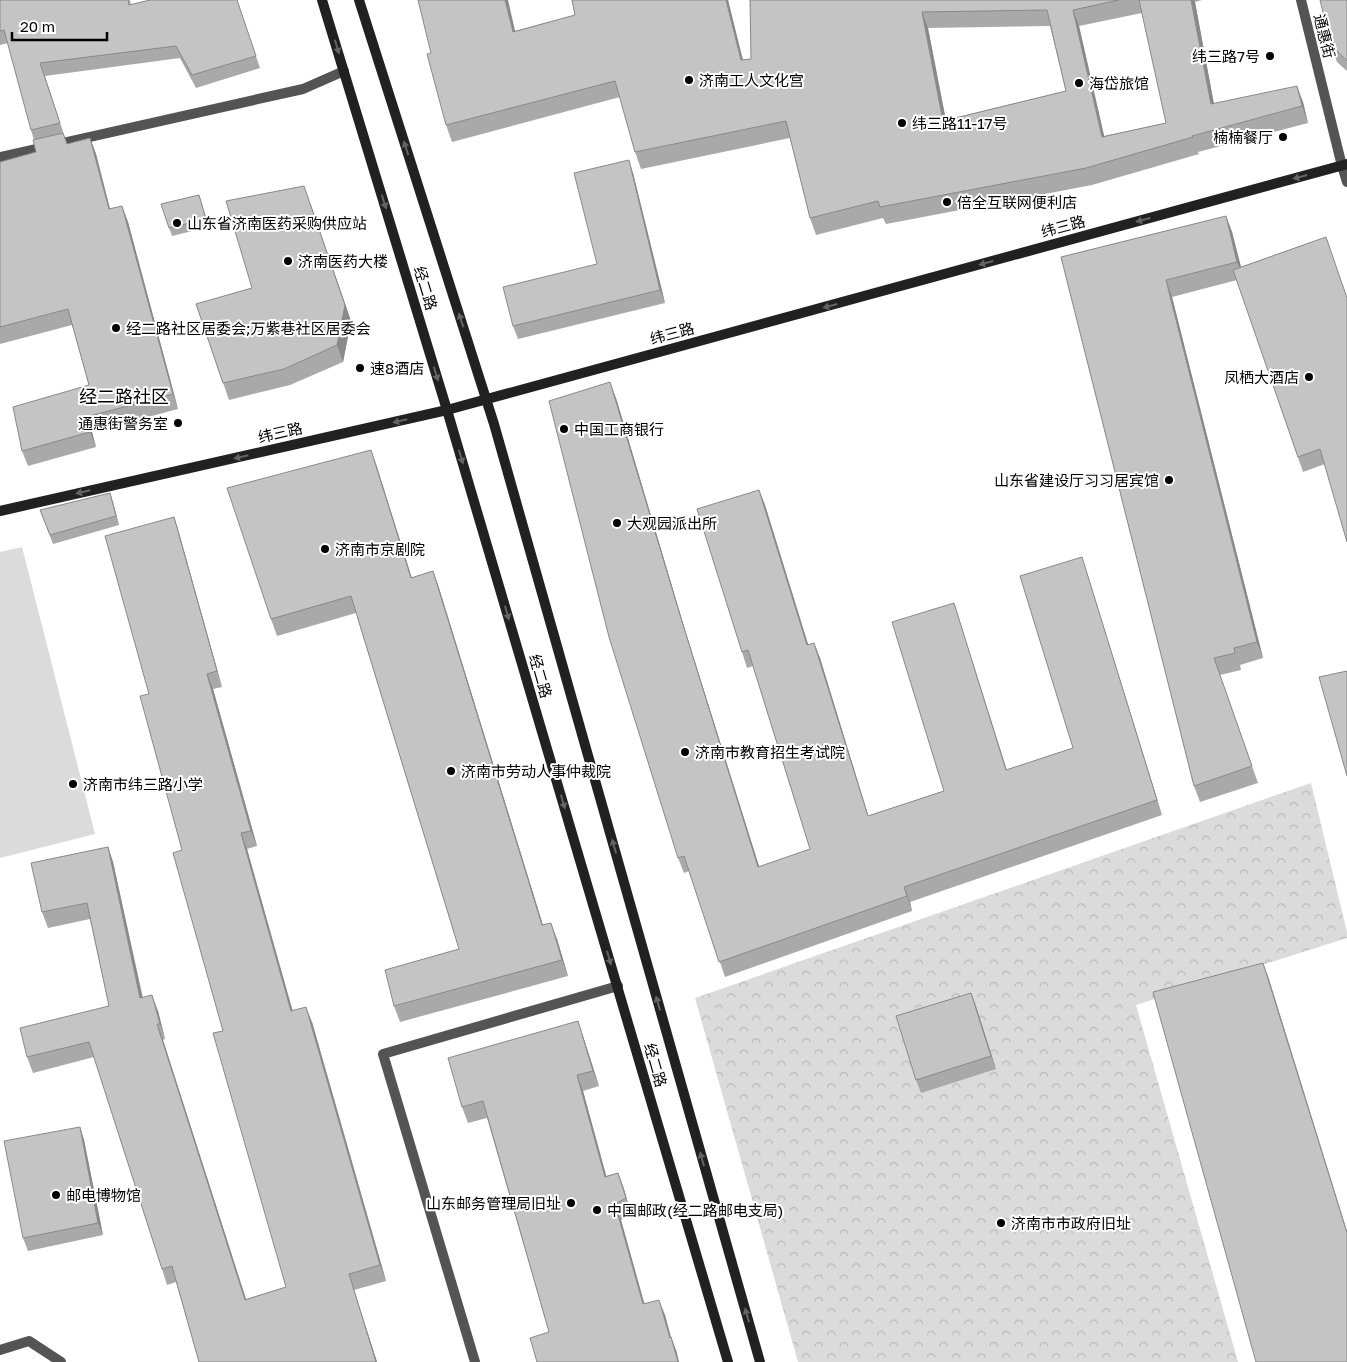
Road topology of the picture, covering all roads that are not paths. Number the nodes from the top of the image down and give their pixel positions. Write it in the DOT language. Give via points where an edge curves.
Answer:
graph roads {
  1 [pos="322,0"];
  2 [pos="359,0"];
  3 [pos="1301,0"];
  4 [pos="344,71"];
  5 [pos="0,157"];
  6 [pos="1344,165"];
  7 [pos="1347,182"];
  8 [pos="487,400"];
  9 [pos="447,410"];
  10 [pos="0,511"];
  11 [pos="618,986"];
  12 [pos="0,1350"];
  13 [pos="62,1362"];
  14 [pos="475,1362"];
  15 [pos="728,1362"];
  16 [pos="760,1362"];
  1 -- 4 [label="street, 经二路, one-way"];
  8 -- 2 [label="street, 经二路, one-way"];
  3 -- 6 [label="street, 通惠街"];
  4 -- 5 [label="street" via="303,89"];
  4 -- 9 [label="street, 经二路, one-way"];
  6 -- 7 [label="street, 通惠街"];
  6 -- 8 [label="street, 纬三路, one-way"];
  8 -- 9 [label="street, 纬三路"];
  16 -- 8 [label="street, 经二路, one-way"];
  9 -- 10 [label="street, 纬三路, one-way"];
  9 -- 11 [label="street, 经二路, one-way"];
  11 -- 14 [label="street" via="383,1054"];
  11 -- 15 [label="street, 经二路"];
  12 -- 13 [label="street" via="29,1341"];
}
